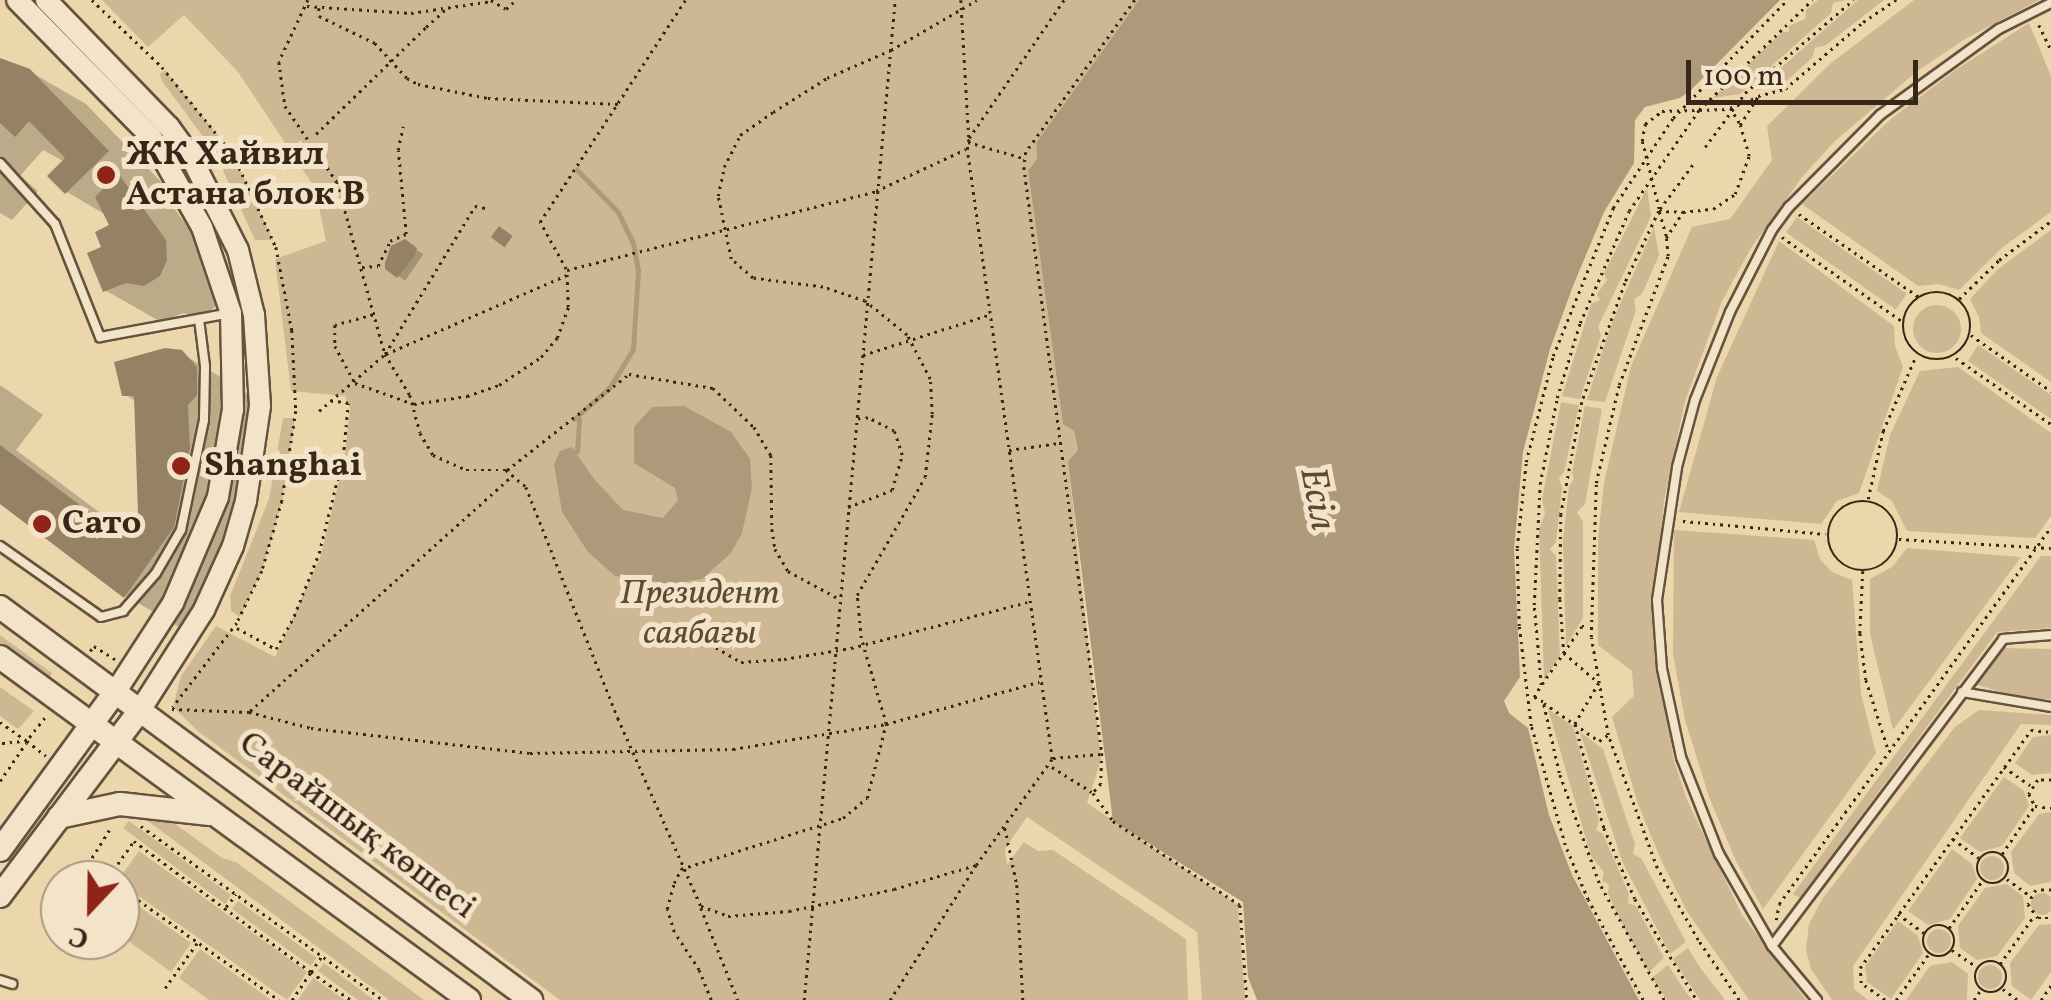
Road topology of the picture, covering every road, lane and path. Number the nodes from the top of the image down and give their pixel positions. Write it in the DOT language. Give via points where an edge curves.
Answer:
graph roads {
  1 [pos="17,0"];
  2 [pos="46,0"];
  3 [pos="308,0"];
  4 [pos="491,0"];
  5 [pos="516,0"];
  6 [pos="685,0"];
  7 [pos="895,0"];
  8 [pos="961,0"];
  9 [pos="977,0"];
  10 [pos="1064,0"];
  11 [pos="1135,0"];
  12 [pos="1786,0"];
  13 [pos="1812,0"];
  14 [pos="1853,0"];
  15 [pos="2051,3"];
  16 [pos="305,6"];
  17 [pos="319,8"];
  18 [pos="447,8"];
  19 [pos="962,10"];
  20 [pos="2032,10"];
  21 [pos="891,50"];
  22 [pos="2051,50"];
  23 [pos="1758,96"];
  24 [pos="618,104"];
  25 [pos="1730,108"];
  26 [pos="1699,110"];
  27 [pos="1679,111"];
  28 [pos="1740,125"];
  29 [pos="402,127"];
  30 [pos="969,140"];
  31 [pos="308,141"];
  32 [pos="1706,147"];
  33 [pos="967,148"];
  34 [pos="1646,154"];
  35 [pos="1024,159"];
  36 [pos="0,162"];
  37 [pos="1693,164"];
  38 [pos="1652,175"];
  39 [pos="876,191"];
  40 [pos="1789,207"];
  41 [pos="486,208"];
  42 [pos="1659,211"];
  43 [pos="1683,212"];
  44 [pos="2051,221"];
  45 [pos="721,227"];
  46 [pos="1772,230"];
  47 [pos="1666,238"];
  48 [pos="360,267"];
  49 [pos="567,272"];
  50 [pos="1920,297"];
  51 [pos="1958,300"];
  52 [pos="864,301"];
  53 [pos="230,313"];
  54 [pos="374,314"];
  55 [pos="990,314"];
  56 [pos="199,319"];
  57 [pos="1903,322"];
  58 [pos="1970,334"];
  59 [pos="910,340"];
  60 [pos="385,354"];
  61 [pos="1917,354"];
  62 [pos="860,356"];
  63 [pos="1954,357"];
  64 [pos="354,383"];
  65 [pos="2051,391"];
  66 [pos="331,401"];
  67 [pos="412,404"];
  68 [pos="319,411"];
  69 [pos="854,419"];
  70 [pos="2051,424"];
  71 [pos="1062,442"];
  72 [pos="1008,450"];
  73 [pos="506,470"];
  74 [pos="514,474"];
  75 [pos="1867,500"];
  76 [pos="847,508"];
  77 [pos="1667,519"];
  78 [pos="2051,527"];
  79 [pos="1827,534"];
  80 [pos="1898,539"];
  81 [pos="0,546"];
  82 [pos="2036,547"];
  83 [pos="2051,548"];
  84 [pos="1863,571"];
  85 [pos="840,598"];
  86 [pos="1029,601"];
  87 [pos="0,606"];
  88 [pos="1591,626"];
  89 [pos="234,627"];
  90 [pos="2051,635"];
  91 [pos="703,640"];
  92 [pos="863,645"];
  93 [pos="835,650"];
  94 [pos="1564,653"];
  95 [pos="89,654"];
  96 [pos="0,658"];
  97 [pos="121,662"];
  98 [pos="1040,682"];
  99 [pos="1542,685"];
  100 [pos="116,691"];
  101 [pos="1962,692"];
  102 [pos="1527,697"];
  103 [pos="1534,697"];
  104 [pos="1543,702"];
  105 [pos="172,708"];
  106 [pos="2051,708"];
  107 [pos="141,709"];
  108 [pos="249,712"];
  109 [pos="45,718"];
  110 [pos="0,722"];
  111 [pos="886,724"];
  112 [pos="1575,724"];
  113 [pos="92,725"];
  114 [pos="831,732"];
  115 [pos="2051,732"];
  116 [pos="1608,735"];
  117 [pos="27,741"];
  118 [pos="116,742"];
  119 [pos="0,744"];
  120 [pos="1888,751"];
  121 [pos="632,752"];
  122 [pos="1102,753"];
  123 [pos="1052,759"];
  124 [pos="52,760"];
  125 [pos="1050,766"];
  126 [pos="2004,767"];
  127 [pos="2051,780"];
  128 [pos="0,781"];
  129 [pos="2032,786"];
  130 [pos="1093,793"];
  131 [pos="2035,806"];
  132 [pos="2051,808"];
  133 [pos="215,814"];
  134 [pos="59,816"];
  135 [pos="135,822"];
  136 [pos="824,824"];
  137 [pos="112,825"];
  138 [pos="1005,828"];
  139 [pos="1952,839"];
  140 [pos="0,850"];
  141 [pos="2002,855"];
  142 [pos="1980,858"];
  143 [pos="90,860"];
  144 [pos="122,860"];
  145 [pos="976,865"];
  146 [pos="681,869"];
  147 [pos="2005,877"];
  148 [pos="1983,880"];
  149 [pos="2051,890"];
  150 [pos="236,894"];
  151 [pos="0,896"];
  152 [pos="2030,896"];
  153 [pos="140,901"];
  154 [pos="814,905"];
  155 [pos="700,906"];
  156 [pos="225,909"];
  157 [pos="1898,914"];
  158 [pos="2034,916"];
  159 [pos="2051,918"];
  160 [pos="1948,929"];
  161 [pos="1926,934"];
  162 [pos="198,942"];
  163 [pos="1772,946"];
  164 [pos="1952,950"];
  165 [pos="1929,954"];
  166 [pos="322,956"];
  167 [pos="2000,965"];
  168 [pos="1978,968"];
  169 [pos="311,972"];
  170 [pos="0,980"];
  171 [pos="12,984"];
  172 [pos="2051,986"];
  173 [pos="165,988"];
  174 [pos="2002,988"];
  175 [pos="1981,990"];
  176 [pos="279,1000"];
  177 [pos="292,1000"];
  178 [pos="350,1000"];
  179 [pos="383,1000"];
  180 [pos="469,1000"];
  181 [pos="531,1000"];
  182 [pos="711,1000"];
  183 [pos="738,1000"];
  184 [pos="804,1000"];
  185 [pos="890,1000"];
  186 [pos="1023,1000"];
  187 [pos="1247,1000"];
  188 [pos="1643,1000"];
  189 [pos="1664,1000"];
  190 [pos="1697,1000"];
  191 [pos="1817,1000"];
  192 [pos="1885,1000"];
  193 [pos="1896,1000"];
  194 [pos="1974,1000"];
  195 [pos="2018,1000"];
  196 [pos="2041,1000"];
  1 -- 53 [label="street" via="152,137 202,227"];
  2 -- 107 [label="street" via="192,158 238,250 254,315 260,406 246,501 204,610"];
  3 -- 16 [label="path"];
  4 -- 5 [label="path" via="506,9"];
  4 -- 18 [label="path"];
  6 -- 24 [label="path"];
  7 -- 21 [label="path"];
  8 -- 19 [label="path"];
  9 -- 19 [label="path"];
  10 -- 30 [label="path"];
  11 -- 35 [label="path"];
  12 -- 27 [label="path"];
  13 -- 26 [label="path"];
  14 -- 25 [label="path"];
  15 -- 20 [label="lane"];
  16 -- 17 [label="path"];
  16 -- 31 [label="path" via="280,62 285,106"];
  17 -- 18 [label="path"];
  17 -- 24 [label="path" via="319,16 375,43 418,84 488,98"];
  18 -- 31 [label="path, bridge"];
  19 -- 21 [label="path"];
  19 -- 30 [label="path"];
  20 -- 22 [label="path"];
  20 -- 40 [label="lane" via="1880,114"];
  21 -- 39 [label="path"];
  21 -- 45 [label="path" via="828,78 740,135 721,182"];
  23 -- 25 [label="path"];
  24 -- 49 [label="path" via="540,222"];
  25 -- 26 [label="path"];
  25 -- 28 [label="path"];
  25 -- 32 [label="path"];
  26 -- 27 [label="path"];
  26 -- 38 [label="path"];
  27 -- 34 [label="path"];
  27 -- 34 [label="path" via="1649,118 1641,133"];
  29 -- 48 [label="path" via="406,234 390,242 378,266"];
  30 -- 33 [label="path"];
  30 -- 35 [label="path"];
  31 -- 48 [label="path" via="336,182"];
  33 -- 39 [label="path"];
  33 -- 55 [label="path"];
  34 -- 38 [label="path"];
  34 -- 102 [label="path" via="1596,242 1534,419 1517,548"];
  35 -- 71 [label="path"];
  36 -- 56 [label="lane" via="55,224 100,338"];
  37 -- 42 [label="path"];
  38 -- 42 [label="path"];
  38 -- 99 [label="path" via="1605,260 1557,398 1534,555"];
  39 -- 45 [label="path"];
  39 -- 52 [label="path"];
  40 -- 46 [label="lane"];
  40 -- 50 [label="path"];
  41 -- 60 [label="path" via="475,206"];
  42 -- 43 [label="path"];
  42 -- 47 [label="path"];
  42 -- 94 [label="path" via="1600,347 1576,431 1561,514"];
  44 -- 51 [label="path"];
  45 -- 49 [label="path"];
  45 -- 52 [label="path" via="731,260 753,278 823,287"];
  46 -- 57 [label="path"];
  46 -- 77 [label="lane" via="1695,400"];
  48 -- 54 [label="path"];
  49 -- 60 [label="path"];
  49 -- 67 [label="path" via="568,307 541,358 499,385"];
  50 -- 51 [label="path" via="1944,293"];
  50 -- 57 [label="path"];
  51 -- 58 [label="path" via="1968,312"];
  52 -- 59 [label="path"];
  52 -- 62 [label="path"];
  53 -- 56 [label="lane"];
  53 -- 100 [label="street" via="233,408 218,497 173,604"];
  54 -- 60 [label="path"];
  54 -- 64 [label="path" via="335,325 335,346"];
  55 -- 59 [label="path"];
  55 -- 72 [label="path"];
  56 -- 81 [label="lane" via="204,420 186,511 156,573 123,612 101,617"];
  57 -- 61 [label="path"];
  58 -- 63 [label="path"];
  58 -- 65 [label="path"];
  59 -- 62 [label="path"];
  59 -- 92 [label="path" via="930,379 931,446 925,477 857,595"];
  60 -- 64 [label="path"];
  60 -- 67 [label="path"];
  61 -- 63 [label="path"];
  61 -- 75 [label="path" via="1883,431"];
  62 -- 69 [label="path"];
  63 -- 70 [label="path"];
  64 -- 66 [label="path"];
  64 -- 67 [label="path"];
  66 -- 68 [label="path"];
  66 -- 89 [label="path" via="348,403 343,457 319,554 294,616 276,649"];
  67 -- 73 [label="path" via="433,455 466,470"];
  69 -- 76 [label="path"];
  69 -- 76 [label="path" via="894,430 902,455 892,490"];
  71 -- 72 [label="path"];
  71 -- 122 [label="path"];
  72 -- 86 [label="path"];
  73 -- 74 [label="path"];
  73 -- 85 [label="path" via="629,374 712,388 754,428 770,455 772,529 788,571"];
  74 -- 108 [label="path"];
  74 -- 121 [label="path" via="556,554"];
  75 -- 79 [label="path" via="1834,514"];
  75 -- 80 [label="path" via="1889,512"];
  76 -- 85 [label="path"];
  77 -- 79 [label="path"];
  77 -- 163 [label="lane" via="1658,600 1662,668 1681,757 1719,854"];
  78 -- 82 [label="path"];
  79 -- 84 [label="path" via="1836,560"];
  80 -- 82 [label="path"];
  80 -- 84 [label="path" via="1888,562"];
  82 -- 83 [label="path"];
  82 -- 120 [label="path"];
  84 -- 120 [label="path" via="1866,680"];
  85 -- 93 [label="path"];
  86 -- 92 [label="path"];
  86 -- 98 [label="path"];
  87 -- 100 [label="main road, Сарайшық көшесі"];
  88 -- 94 [label="path" via="1582,626"];
  90 -- 101 [label="lane" via="2003,639"];
  91 -- 93 [label="path" via="741,662"];
  92 -- 93 [label="path"];
  92 -- 111 [label="path"];
  93 -- 114 [label="path"];
  94 -- 99 [label="path"];
  94 -- 112 [label="path" via="1599,683"];
  95 -- 97 [label="path" via="94,646"];
  96 -- 113 [label="main road, Сарайшық көшесі"];
  98 -- 111 [label="path"];
  98 -- 123 [label="path"];
  99 -- 103 [label="path"];
  100 -- 107 [label="main road, Сарайшық көшесі"];
  100 -- 113 [label="main road"];
  101 -- 106 [label="lane"];
  101 -- 163 [label="lane"];
  102 -- 103 [label="path"];
  102 -- 188 [label="path" via="1565,846"];
  103 -- 104 [label="path"];
  104 -- 112 [label="path"];
  104 -- 189 [label="path" via="1578,831 1626,938"];
  105 -- 108 [label="path"];
  107 -- 118 [label="main road"];
  107 -- 181 [label="main road, Сарайшық көшесі"];
  108 -- 121 [label="path" via="311,728 493,750"];
  109 -- 117 [label="path"];
  110 -- 117 [label="path"];
  111 -- 114 [label="path"];
  111 -- 136 [label="path" via="867,798"];
  112 -- 116 [label="path" via="1599,741"];
  112 -- 190 [label="path" via="1604,828 1669,960"];
  113 -- 118 [label="main road, Сарайшық көшесі"];
  113 -- 140 [label="main road"];
  114 -- 121 [label="path" via="733,749"];
  114 -- 136 [label="path"];
  115 -- 126 [label="path" via="2031,730"];
  117 -- 119 [label="path"];
  117 -- 124 [label="path"];
  117 -- 128 [label="path"];
  118 -- 133 [label="main road, Сарайшық көшесі"];
  118 -- 134 [label="main road"];
  120 -- 163 [label="path" via="1778,904"];
  121 -- 146 [label="path"];
  122 -- 123 [label="path"];
  122 -- 130 [label="path" via="1101,784"];
  123 -- 125 [label="path"];
  125 -- 130 [label="path"];
  125 -- 138 [label="path"];
  126 -- 129 [label="path"];
  126 -- 139 [label="path"];
  127 -- 129 [label="path"];
  129 -- 131 [label="path"];
  130 -- 187 [label="path" via="1114,820 1240,905"];
  131 -- 132 [label="path"];
  131 -- 141 [label="path"];
  133 -- 134 [label="main road" via="120,804"];
  133 -- 180 [label="main road, Сарайшық көшесі"];
  134 -- 151 [label="main road"];
  135 -- 150 [label="path"];
  136 -- 146 [label="path"];
  136 -- 154 [label="path"];
  137 -- 143 [label="path"];
  138 -- 145 [label="path"];
  138 -- 186 [label="path" via="1016,885"];
  139 -- 142 [label="path"];
  139 -- 157 [label="path"];
  141 -- 142 [label="path"];
  141 -- 147 [label="path"];
  142 -- 148 [label="path"];
  144 -- 156 [label="path" via="134,841"];
  145 -- 154 [label="path"];
  145 -- 185 [label="path"];
  146 -- 155 [label="path"];
  146 -- 182 [label="path" via="666,908"];
  147 -- 148 [label="path"];
  147 -- 152 [label="path"];
  148 -- 160 [label="path"];
  149 -- 152 [label="path"];
  150 -- 156 [label="path"];
  150 -- 166 [label="path"];
  152 -- 158 [label="path"];
  153 -- 162 [label="path"];
  154 -- 155 [label="path" via="728,916"];
  154 -- 184 [label="path"];
  155 -- 183 [label="path"];
  156 -- 169 [label="path"];
  157 -- 161 [label="path"];
  157 -- 192 [label="path" via="1860,968 1862,983"];
  158 -- 159 [label="path"];
  158 -- 167 [label="path"];
  160 -- 161 [label="path" via="1936,926"];
  160 -- 164 [label="path"];
  161 -- 165 [label="path"];
  162 -- 173 [label="path"];
  162 -- 176 [label="path"];
  163 -- 191 [label="lane"];
  164 -- 165 [label="path" via="1942,957"];
  164 -- 168 [label="path"];
  165 -- 193 [label="path"];
  166 -- 169 [label="path"];
  166 -- 179 [label="path"];
  167 -- 168 [label="path"];
  167 -- 174 [label="path" via="2006,976"];
  168 -- 175 [label="path"];
  169 -- 177 [label="path"];
  169 -- 178 [label="path"];
  170 -- 171 [label="lane"];
  172 -- 196 [label="path"];
  174 -- 175 [label="path"];
  174 -- 195 [label="path"];
  175 -- 194 [label="path"];
}
